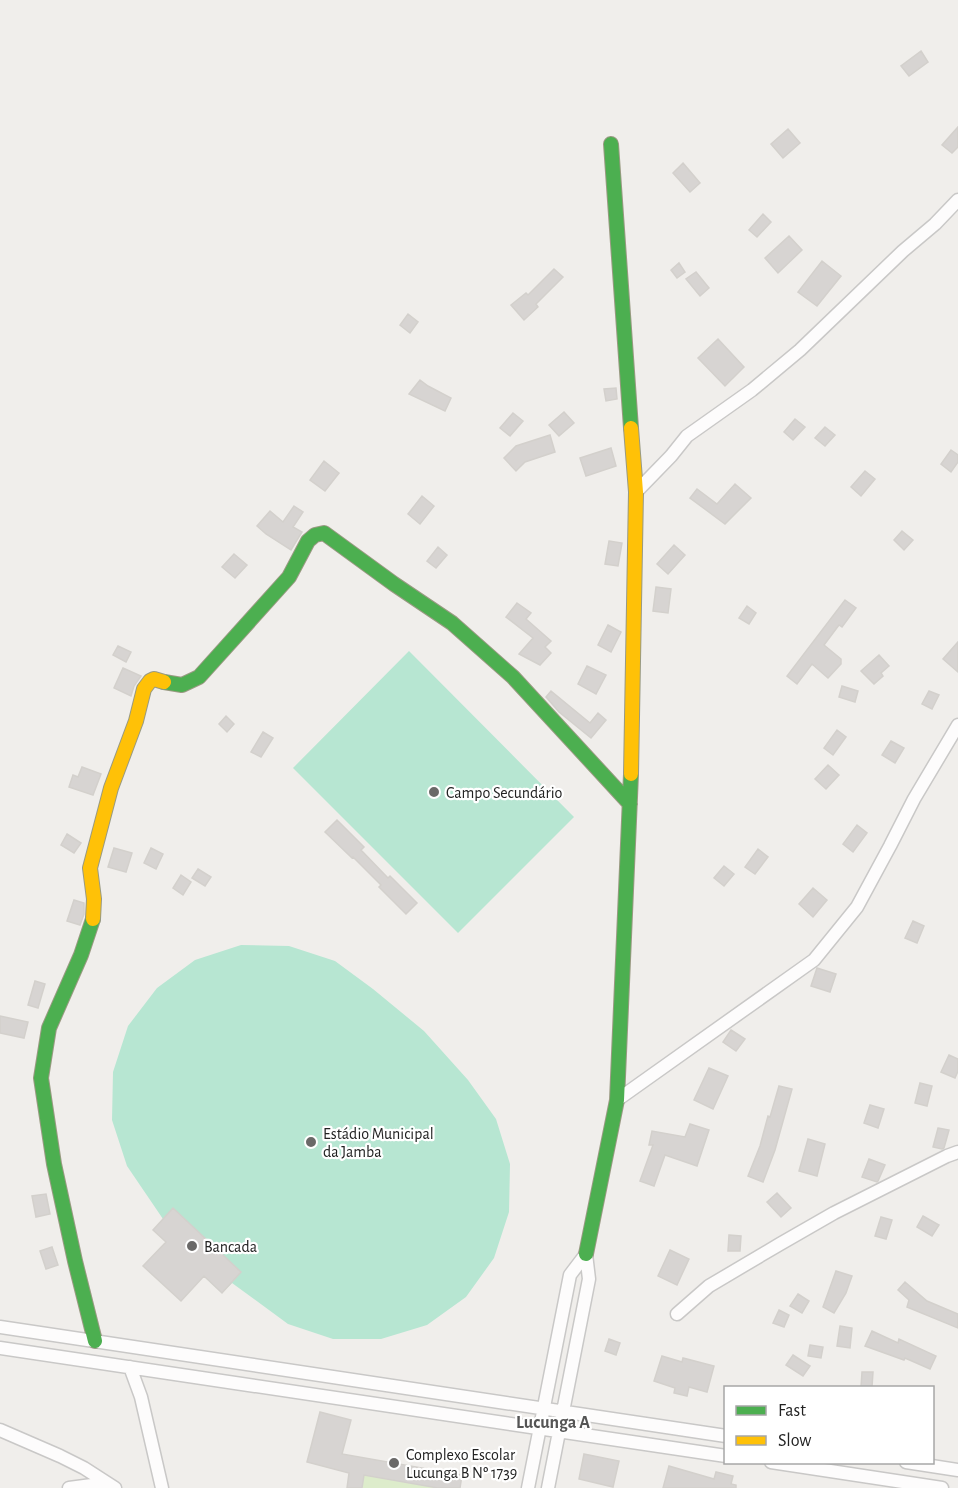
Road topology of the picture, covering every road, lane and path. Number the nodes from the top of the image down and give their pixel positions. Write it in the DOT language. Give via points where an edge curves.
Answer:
graph roads {
  1 [pos="611,144"];
  2 [pos="958,200"];
  3 [pos="636,492"];
  4 [pos="958,725"];
  5 [pos="630,804"];
  6 [pos="616,1100"];
  7 [pos="958,1152"];
  8 [pos="586,1254"];
  9 [pos="677,1314"];
  10 [pos="0,1327"];
  11 [pos="95,1341"];
  12 [pos="0,1348"];
  13 [pos="129,1367"];
  14 [pos="544,1408"];
  15 [pos="563,1411"];
  16 [pos="540,1428"];
  17 [pos="0,1430"];
  18 [pos="559,1431"];
  19 [pos="724,1436"];
  20 [pos="724,1456"];
  21 [pos="784,1464"];
  22 [pos="919,1464"];
  23 [pos="958,1470"];
  24 [pos="111,1485"];
  25 [pos="69,1488"];
  26 [pos="162,1488"];
  27 [pos="528,1488"];
  28 [pos="548,1488"];
  29 [pos="942,1488"];
  1 -- 3 [label="street"];
  2 -- 3 [label="street" via="800,350 687,436"];
  3 -- 5 [label="street"];
  4 -- 6 [label="street" via="856,907 814,960"];
  5 -- 6 [label="street"];
  5 -- 11 [label="street" via="513,677 452,623 324,533 308,541 289,577 199,677 186,685 150,681 144,688 111,788 90,868 94,916 49,1028 41,1078 54,1164"];
  6 -- 8 [label="street"];
  7 -- 9 [label="street" via="789,1239 709,1286"];
  8 -- 14 [label="street" via="570,1275"];
  8 -- 15 [label="street" via="589,1279"];
  10 -- 11 [label="street"];
  11 -- 14 [label="street"];
  12 -- 13 [label="street"];
  13 -- 16 [label="street"];
  13 -- 26 [label="street" via="141,1397"];
  14 -- 15 [label="street"];
  14 -- 16 [label="street"];
  15 -- 18 [label="street"];
  15 -- 19 [label="street"];
  16 -- 18 [label="street"];
  16 -- 27 [label="street"];
  17 -- 24 [label="street" via="60,1456"];
  18 -- 20 [label="street"];
  18 -- 28 [label="street"];
  21 -- 29 [label="street"];
  22 -- 23 [label="street"];
  24 -- 25 [label="street"];
}
